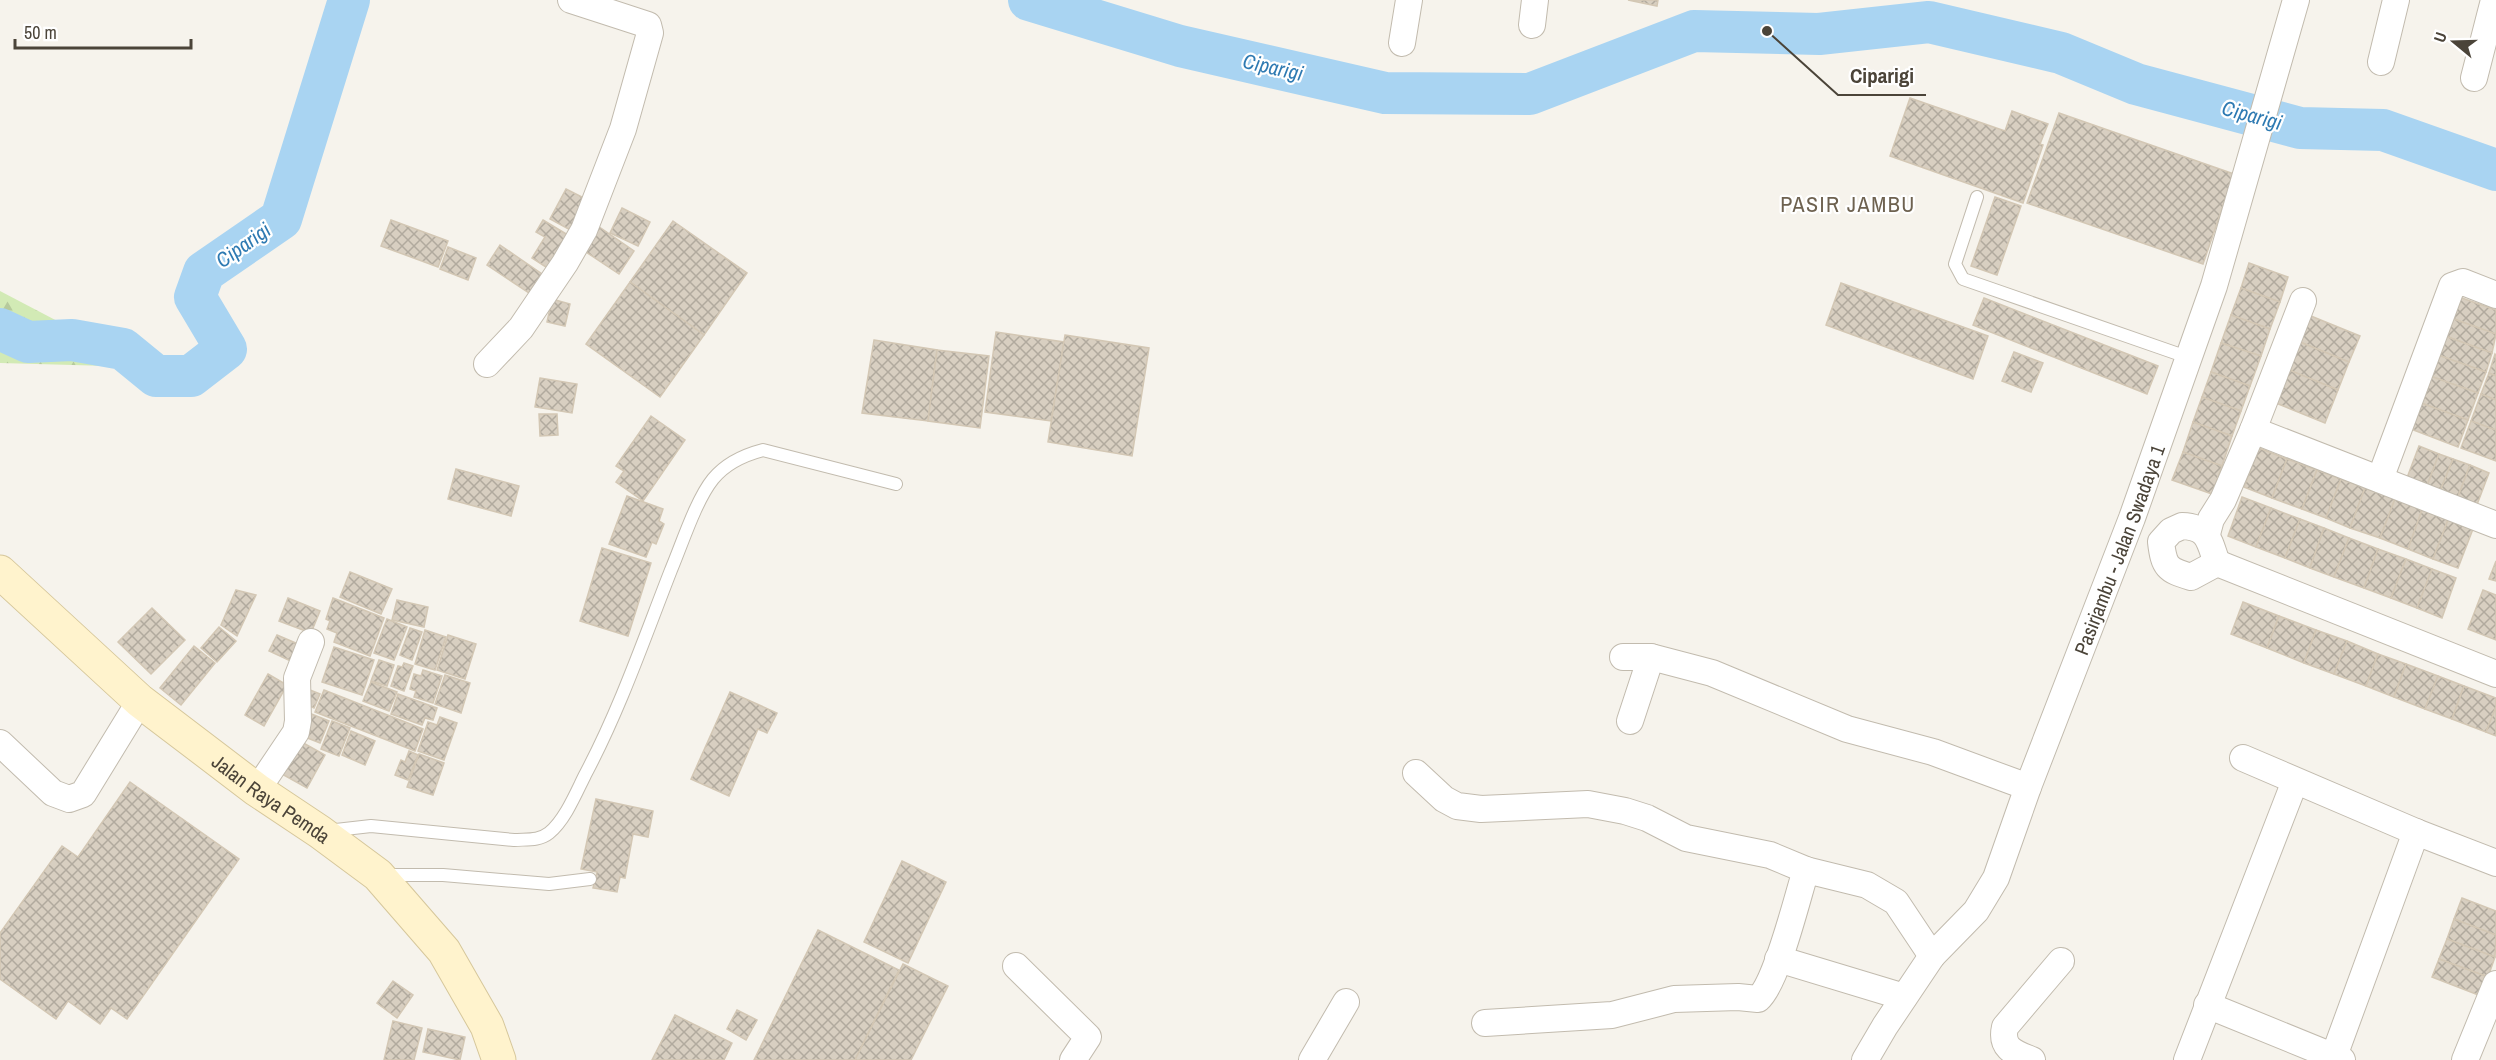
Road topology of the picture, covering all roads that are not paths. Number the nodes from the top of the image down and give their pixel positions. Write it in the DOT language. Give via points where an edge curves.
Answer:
graph roads {
  1 [pos="571,0"];
  2 [pos="1409,0"];
  3 [pos="2296,0"];
  4 [pos="2396,0"];
  5 [pos="2494,0"];
  6 [pos="1402,43"];
  7 [pos="2381,62"];
  8 [pos="2474,78"];
  9 [pos="1977,197"];
  10 [pos="2496,295"];
  11 [pos="2303,301"];
  12 [pos="2187,357"];
  13 [pos="487,364"];
  14 [pos="2253,430"];
  15 [pos="2380,479"];
  16 [pos="896,484"];
  17 [pos="2496,525"];
  18 [pos="2207,534"];
  19 [pos="2217,563"];
  20 [pos="0,572"];
  21 [pos="311,642"];
  22 [pos="1623,657"];
  23 [pos="1651,657"];
  24 [pos="2496,674"];
  25 [pos="140,701"];
  26 [pos="1630,721"];
  27 [pos="0,743"];
  28 [pos="2243,758"];
  29 [pos="1416,773"];
  30 [pos="2295,781"];
  31 [pos="2028,787"];
  32 [pos="257,790"];
  33 [pos="320,832"];
  34 [pos="2416,832"];
  35 [pos="2496,863"];
  36 [pos="1806,870"];
  37 [pos="378,875"];
  38 [pos="590,879"];
  39 [pos="1932,956"];
  40 [pos="1778,959"];
  41 [pos="2061,961"];
  42 [pos="1016,966"];
  43 [pos="2496,984"];
  44 [pos="1904,997"];
  45 [pos="1346,1002"];
  46 [pos="2207,1005"];
  47 [pos="1485,1023"];
  48 [pos="2338,1058"];
  49 [pos="499,1060"];
  50 [pos="1073,1060"];
  51 [pos="1312,1060"];
  52 [pos="1865,1060"];
  53 [pos="2032,1060"];
  54 [pos="2187,1060"];
  55 [pos="2465,1060"];
  1 -- 13 [label="street" via="648,25 650,33 623,129 584,230 521,328"];
  2 -- 6 [label="street"];
  3 -- 12 [label="street, Pasirjambu - Jalan Swadaya 1" via="2214,286"];
  4 -- 7 [label="street"];
  5 -- 8 [label="street"];
  9 -- 12 [label="lane" via="1955,264 1964,279"];
  10 -- 15 [label="street" via="2463,282 2452,286"];
  11 -- 14 [label="street"];
  12 -- 31 [label="street, Pasirjambu - Jalan Swadaya 1" via="2132,518"];
  14 -- 15 [label="street"];
  14 -- 18 [label="street"];
  15 -- 17 [label="street"];
  16 -- 33 [label="lane" via="763,450 745,454 712,479 598,750 549,833 536,839 514,840 371,826"];
  18 -- 19 [label="street"];
  18 -- 19 [label="street" via="2190,526 2171,531 2161,542 2164,562 2174,572 2191,577"];
  19 -- 24 [label="street"];
  20 -- 25 [label="main road, Jalan Raya Pemda"];
  21 -- 32 [label="street" via="297,678 296,732"];
  22 -- 23 [label="street"];
  23 -- 26 [label="street"];
  23 -- 31 [label="street" via="1712,673 1847,729 1933,752"];
  25 -- 27 [label="street" via="83,794 69,800 53,793"];
  25 -- 32 [label="main road, Jalan Raya Pemda"];
  28 -- 30 [label="street"];
  29 -- 36 [label="street" via="1457,806 1481,809 1588,804 1647,818 1686,838 1770,855"];
  30 -- 34 [label="street"];
  30 -- 46 [label="street"];
  31 -- 39 [label="street, Pasirjambu - Jalan Swadaya 1" via="1996,878 1976,912"];
  32 -- 33 [label="main road, Jalan Raya Pemda"];
  33 -- 37 [label="main road, Jalan Raya Pemda"];
  34 -- 35 [label="street"];
  34 -- 48 [label="street"];
  36 -- 39 [label="street" via="1884,893 1896,902"];
  36 -- 40 [label="street"];
  37 -- 38 [label="lane" via="444,875 549,884"];
  37 -- 49 [label="main road, Jalan Raya Pemda" via="444,951 488,1026"];
  39 -- 44 [label="street, Pasirjambu - Jalan Swadaya 1"];
  40 -- 44 [label="street"];
  40 -- 47 [label="street" via="1764,992 1754,1000 1674,999 1611,1015"];
  41 -- 53 [label="street" via="2006,1027 2004,1037 2009,1050"];
  42 -- 50 [label="street" via="1088,1038"];
  43 -- 55 [label="street"];
  44 -- 52 [label="street, Pasirjambu - Jalan Swadaya 1"];
  45 -- 51 [label="street"];
  46 -- 48 [label="street"];
  46 -- 54 [label="street"];
}
